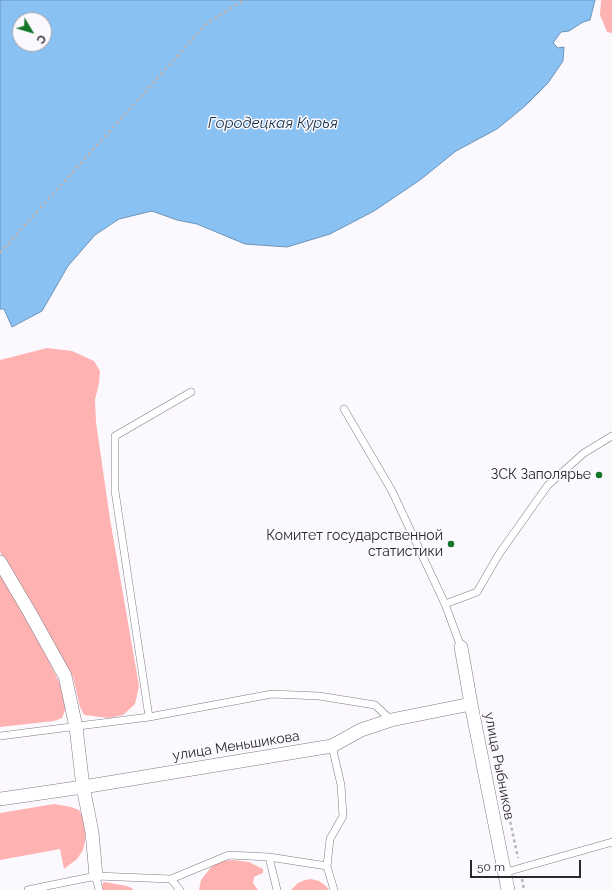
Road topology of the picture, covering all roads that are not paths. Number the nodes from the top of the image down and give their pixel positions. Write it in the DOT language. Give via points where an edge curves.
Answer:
graph roads {
  1 [pos="191,392"];
  2 [pos="344,409"];
  3 [pos="612,436"];
  4 [pos="0,562"];
  5 [pos="446,604"];
  6 [pos="461,647"];
  7 [pos="471,704"];
  8 [pos="149,717"];
  9 [pos="391,720"];
  10 [pos="76,727"];
  11 [pos="0,736"];
  12 [pos="332,746"];
  13 [pos="82,787"];
  14 [pos="0,799"];
  15 [pos="612,842"];
  16 [pos="269,857"];
  17 [pos="327,866"];
  18 [pos="503,872"];
  19 [pos="96,876"];
  20 [pos="171,878"];
  21 [pos="43,889"];
  22 [pos="28,890"];
  23 [pos="99,890"];
  24 [pos="180,890"];
  25 [pos="277,890"];
  26 [pos="334,890"];
  27 [pos="508,890"];
  1 -- 8 [label="lane" via="115,436 115,491"];
  2 -- 5 [label="lane" via="392,491"];
  3 -- 5 [label="lane" via="584,453 548,485 499,554 477,592"];
  4 -- 10 [label="street" via="65,676"];
  5 -- 6 [label="lane"];
  6 -- 7 [label="street, улица Рыбников"];
  7 -- 9 [label="street, улица Меньшикова"];
  7 -- 18 [label="street, улица Рыбников"];
  8 -- 9 [label="lane" via="272,694 319,696 375,705"];
  8 -- 10 [label="lane"];
  9 -- 12 [label="street, улица Меньшикова" via="361,730"];
  10 -- 11 [label="lane"];
  10 -- 13 [label="street"];
  12 -- 13 [label="street, улица Меньшикова"];
  12 -- 17 [label="lane" via="341,785 343,816 330,839"];
  13 -- 14 [label="street, улица Меньшикова"];
  13 -- 19 [label="street" via="92,832"];
  15 -- 18 [label="lane"];
  16 -- 17 [label="lane"];
  16 -- 20 [label="lane" via="229,855"];
  16 -- 25 [label="lane"];
  17 -- 26 [label="lane"];
  18 -- 27 [label="street, улица Рыбников"];
  19 -- 20 [label="lane"];
  19 -- 21 [label="lane"];
  19 -- 23 [label="lane"];
  20 -- 24 [label="lane"];
  21 -- 22 [label="lane"];
}
